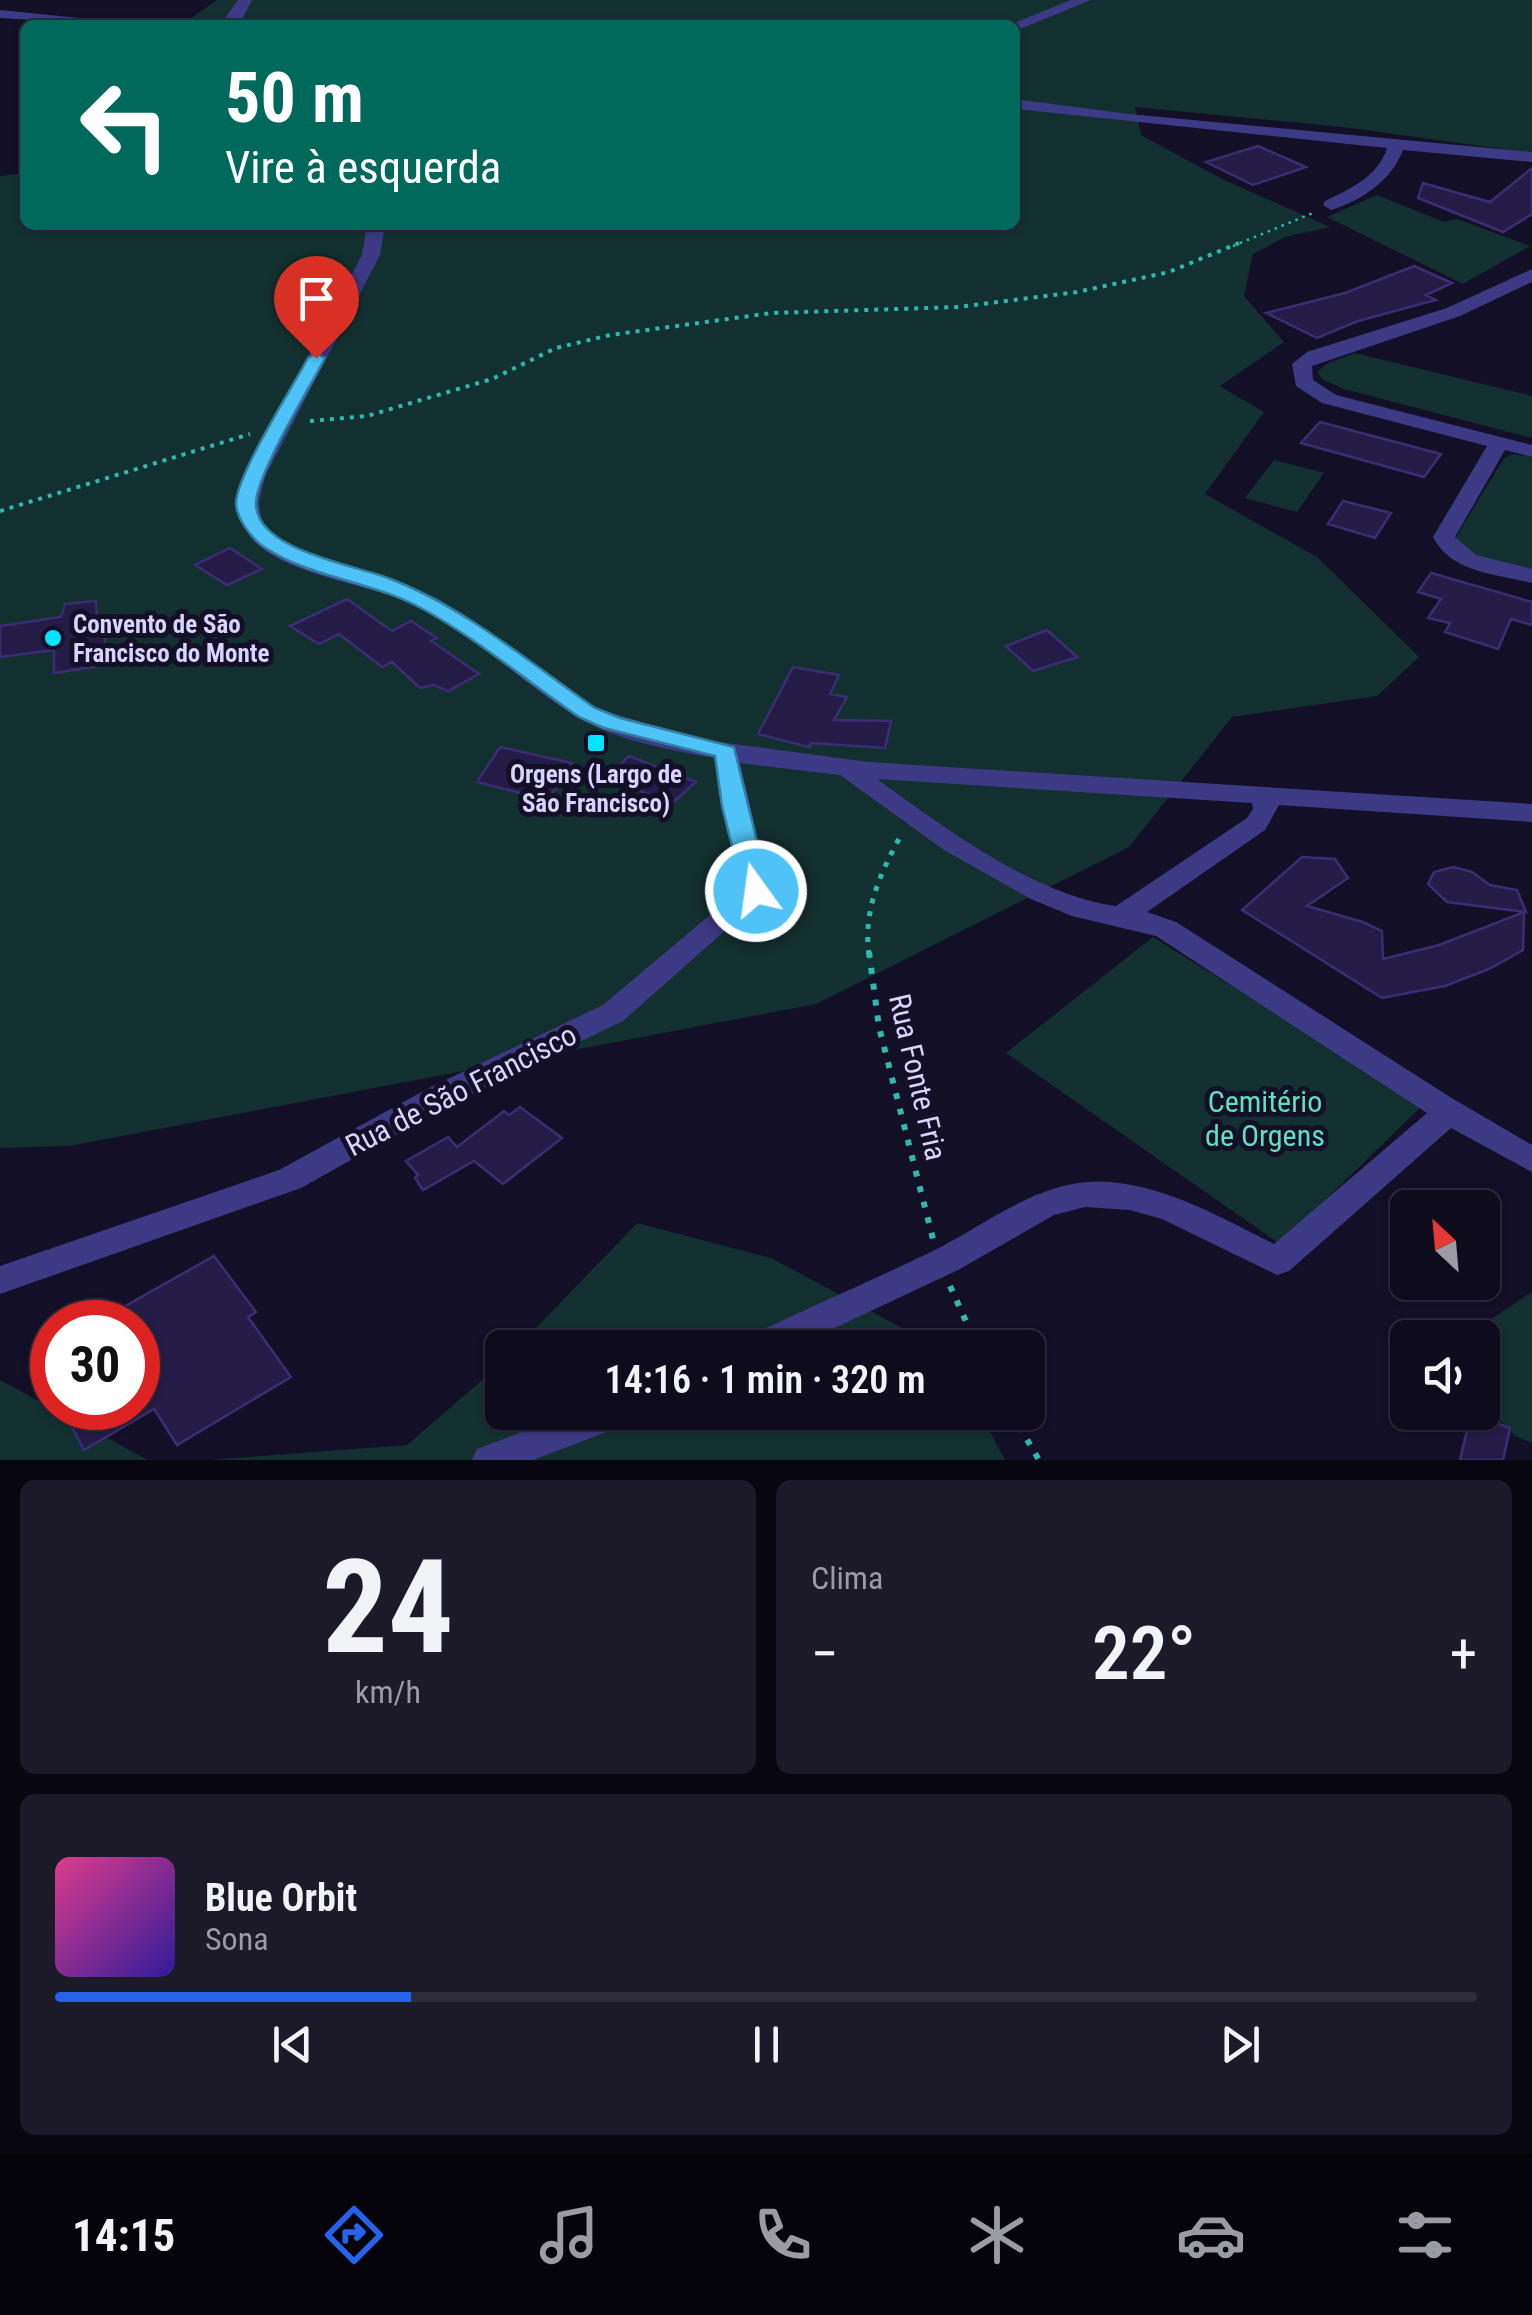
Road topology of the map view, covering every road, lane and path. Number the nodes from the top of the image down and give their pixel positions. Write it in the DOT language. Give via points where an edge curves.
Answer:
graph roads {
  1 [pos="1084,0"];
  2 [pos="0,14"];
  3 [pos="59,20"];
  4 [pos="1020,24"];
  5 [pos="1020,105"];
  6 [pos="1397,142"];
  7 [pos="1532,156"];
  8 [pos="1326,207"];
  9 [pos="375,230"];
  10 [pos="1531,275"];
  11 [pos="280,427"];
  12 [pos="1499,442"];
  13 [pos="1532,451"];
  14 [pos="0,512"];
  15 [pos="1532,576"];
  16 [pos="726,752"];
  17 [pos="845,767"];
  18 [pos="1264,795"];
  19 [pos="1532,813"];
  20 [pos="916,821"];
  21 [pos="1119,917"];
  22 [pos="1447,1114"];
  23 [pos="1532,1160"];
  24 [pos="940,1263"];
  25 [pos="0,1280"];
  26 [pos="797,1330"];
  27 [pos="970,1330"];
  28 [pos="570,1430"];
  29 [pos="1022,1430"];
  30 [pos="490,1460"];
  31 [pos="1039,1460"];
  1 -- 4 [label="street"];
  2 -- 3 [label="street"];
  5 -- 6 [label="street"];
  6 -- 7 [label="street"];
  6 -- 8 [label="street" via="1382,174"];
  8 -- 11 [label="path" via="1169,272 1077,292 959,307 772,313 610,335 367,416"];
  9 -- 11 [label="street" via="371,255"];
  10 -- 12 [label="street" via="1485,300 1302,364 1304,382 1329,399"];
  11 -- 14 [label="path"];
  11 -- 16 [label="street" via="246,503 266,540 429,604 587,712"];
  12 -- 13 [label="street"];
  12 -- 15 [label="street" via="1444,537 1446,546 1459,556"];
  16 -- 17 [label="street"];
  16 -- 25 [label="street, Rua de São Francisco" via="756,891 613,1013 440,1096 290,1179"];
  17 -- 18 [label="street"];
  17 -- 20 [label="street"];
  18 -- 19 [label="street"];
  18 -- 21 [label="street" via="1266,809 1256,824"];
  20 -- 21 [label="street" via="993,869 1073,907"];
  20 -- 24 [label="path, Rua Fonte Fria" via="897,839 877,880 866,932 892,1082"];
  21 -- 22 [label="street" via="1162,926"];
  22 -- 23 [label="street"];
  22 -- 24 [label="street" via="1277,1261 1149,1200 1074,1194"];
  24 -- 26 [label="street"];
  24 -- 27 [label="path, Rua Fonte Fria"];
  28 -- 30 [label="street"];
  29 -- 31 [label="path"];
}
